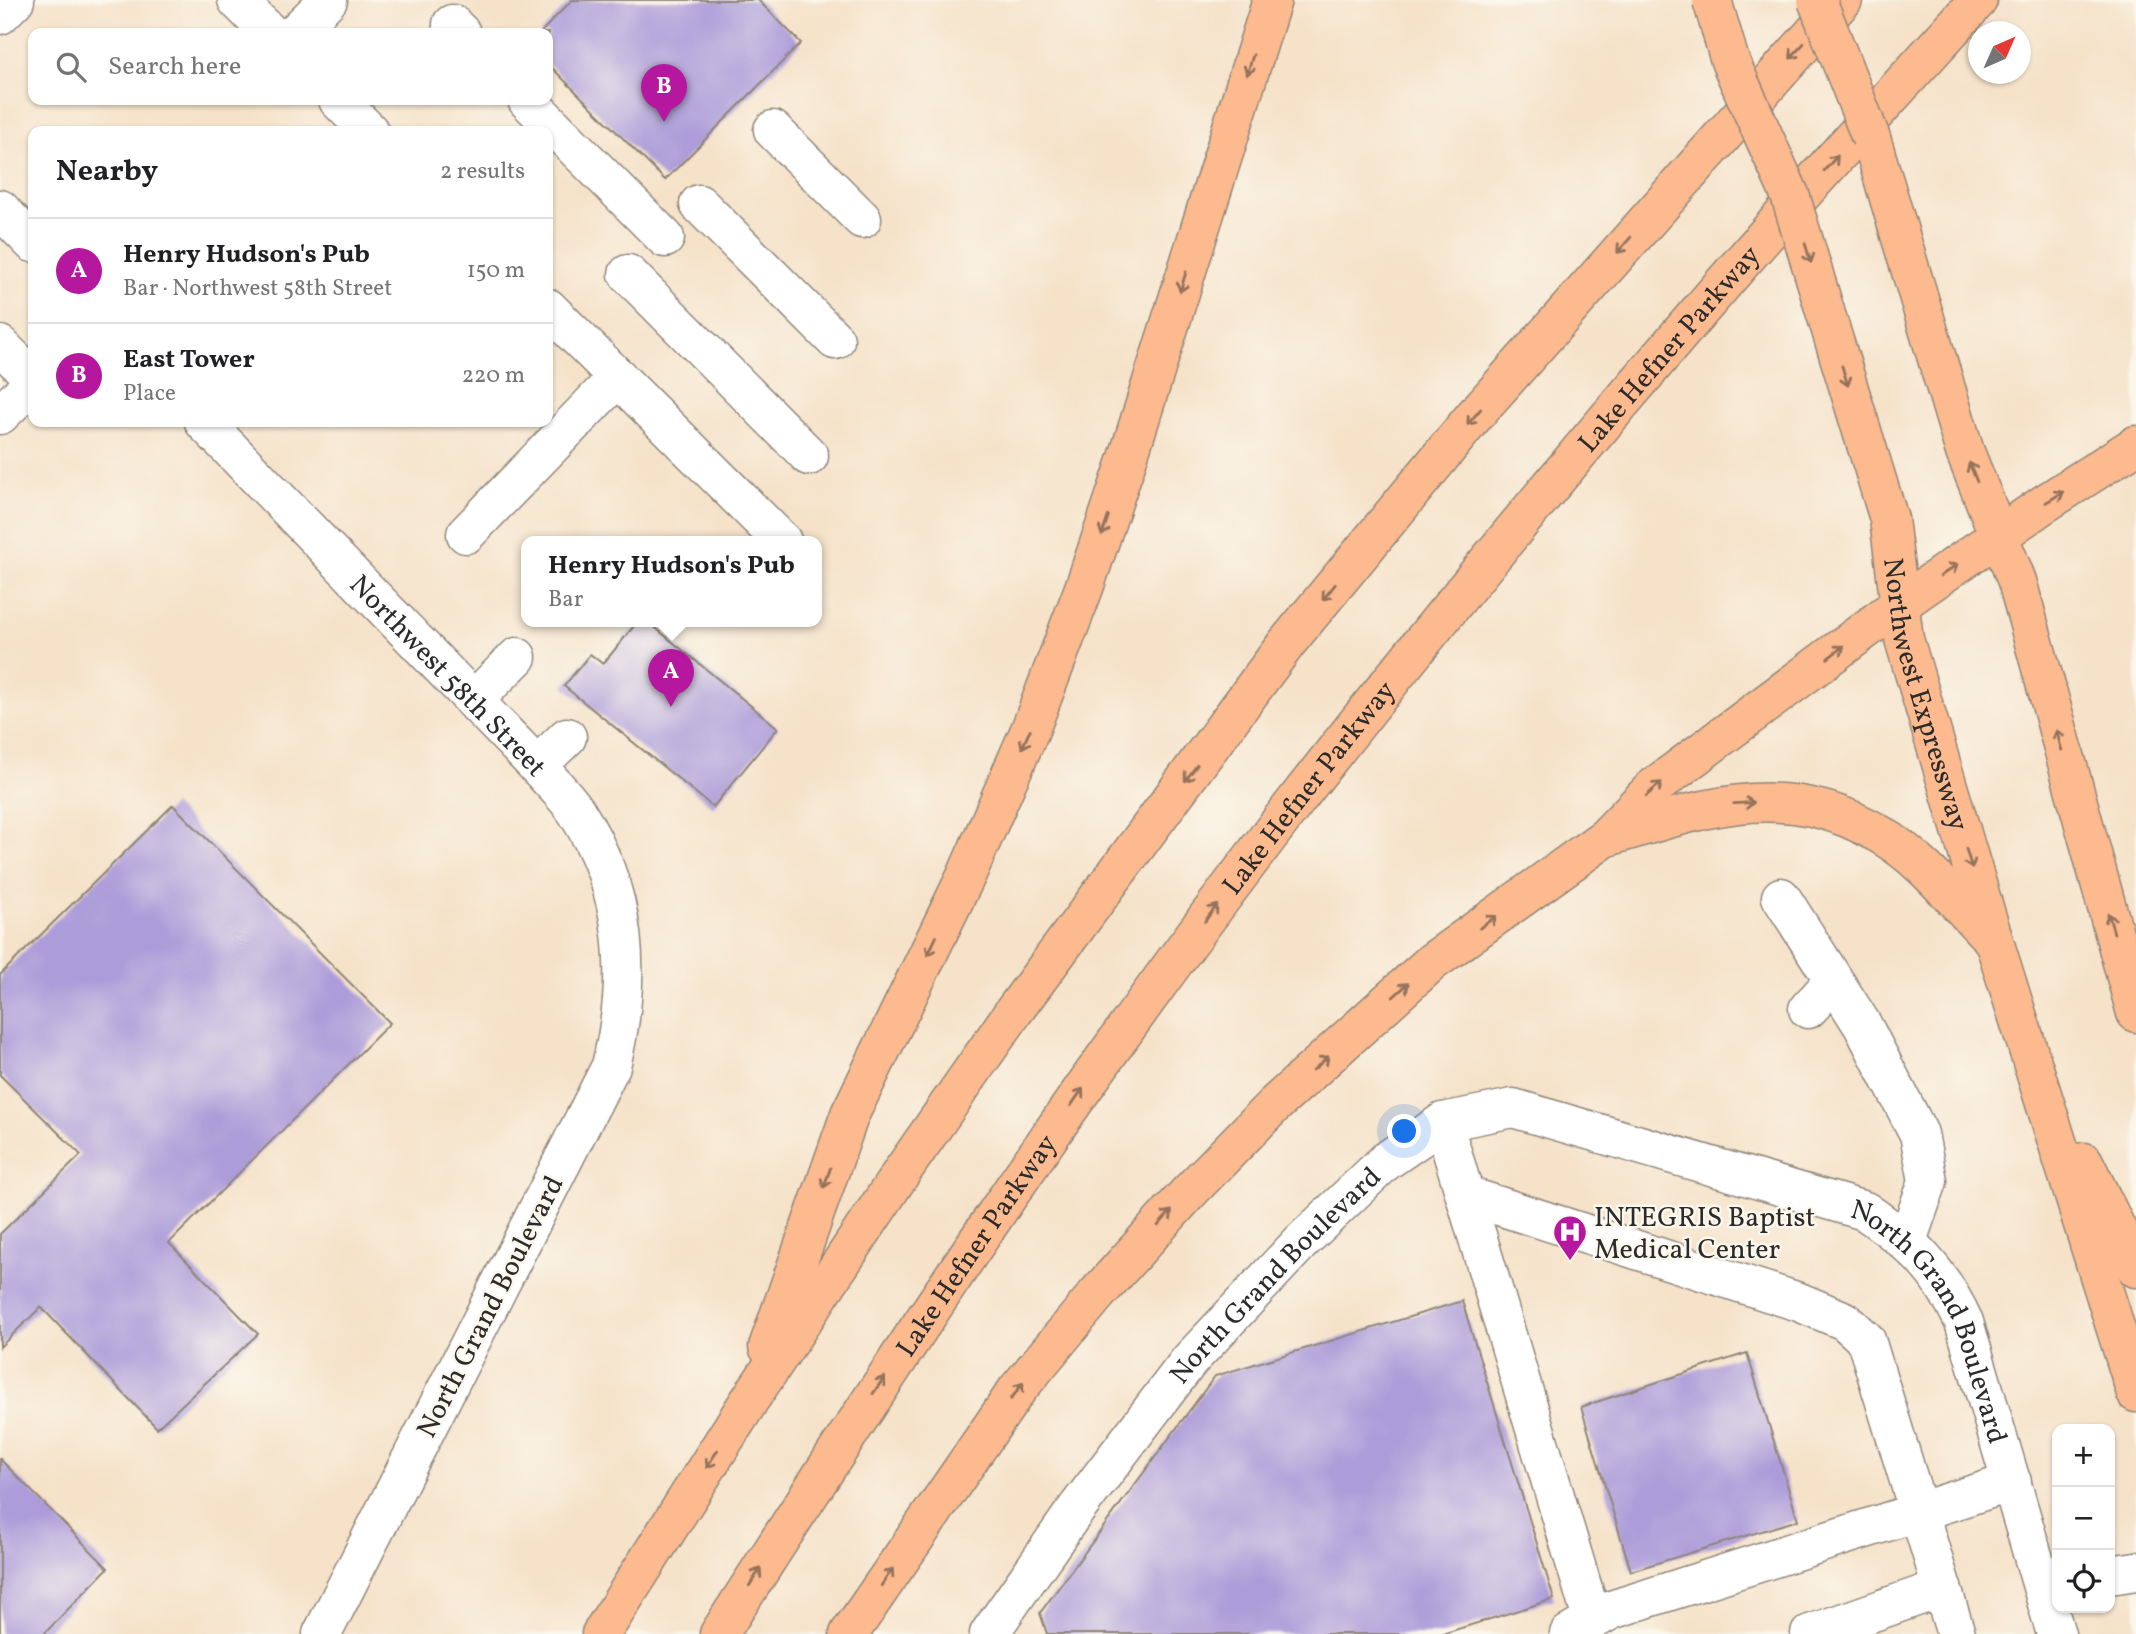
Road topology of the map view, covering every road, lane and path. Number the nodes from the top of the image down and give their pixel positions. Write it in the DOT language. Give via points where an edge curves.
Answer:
graph roads {
  1 [pos="15,0"];
  2 [pos="237,0"];
  3 [pos="328,0"];
  4 [pos="1272,0"];
  5 [pos="1712,0"];
  6 [pos="1817,0"];
  7 [pos="1843,0"];
  8 [pos="1978,0"];
  9 [pos="0,15"];
  10 [pos="265,28"];
  11 [pos="300,28"];
  12 [pos="343,105"];
  13 [pos="532,105"];
  14 [pos="364,126"];
  15 [pos="553,126"];
  16 [pos="553,126"];
  17 [pos="774,130"];
  18 [pos="699,204"];
  19 [pos="0,209"];
  20 [pos="862,219"];
  21 [pos="28,238"];
  22 [pos="665,238"];
  23 [pos="628,274"];
  24 [pos="553,313"];
  25 [pos="835,340"];
  26 [pos="0,345"];
  27 [pos="28,376"];
  28 [pos="618,377"];
  29 [pos="28,386"];
  30 [pos="0,415"];
  31 [pos="209,427"];
  32 [pos="2136,445"];
  33 [pos="809,456"];
  34 [pos="466,534"];
  35 [pos="1998,535"];
  36 [pos="777,536"];
  37 [pos="1900,604"];
  38 [pos="517,657"];
  39 [pos="473,701"];
  40 [pos="567,737"];
  41 [pos="537,766"];
  42 [pos="1606,837"];
  43 [pos="1781,897"];
  44 [pos="1994,942"];
  45 [pos="624,968"];
  46 [pos="1834,981"];
  47 [pos="1808,1009"];
  48 [pos="2136,1013"];
  49 [pos="2032,1057"];
  50 [pos="1443,1122"];
  51 [pos="1465,1195"];
  52 [pos="1908,1241"];
  53 [pos="2136,1268"];
  54 [pos="2136,1393"];
  55 [pos="749,1401"];
  56 [pos="2012,1482"];
  57 [pos="1920,1511"];
  58 [pos="2136,1571"];
  59 [pos="2115,1574"];
  60 [pos="2050,1583"];
  61 [pos="1942,1588"];
  62 [pos="1581,1627"];
  63 [pos="322,1634"];
  64 [pos="601,1634"];
  65 [pos="719,1634"];
  66 [pos="849,1634"];
  67 [pos="989,1634"];
  68 [pos="1810,1634"];
  69 [pos="1956,1634"];
  70 [pos="2056,1634"];
  1 -- 9 [label="street"];
  2 -- 10 [label="street"];
  3 -- 11 [label="street"];
  4 -- 55 [label="highway, one-way" via="1084,589 1030,730 971,864 850,1114"];
  5 -- 37 [label="highway, Northwest Expressway, one-way, bridge" via="1730,61 1790,195 1889,519"];
  35 -- 6 [label="highway, one-way, bridge" via="1965,452 1871,138"];
  7 -- 55 [label="highway, one-way" via="1483,406 1286,644 1014,1011"];
  65 -- 8 [label="highway, Lake Hefner Parkway, one-way" via="868,1401 1107,1054 1290,809 1488,559 1737,269"];
  12 -- 14 [label="street"];
  13 -- 15 [label="street"];
  16 -- 22 [label="street"];
  17 -- 20 [label="street"];
  18 -- 25 [label="street"];
  19 -- 21 [label="street"];
  23 -- 33 [label="street"];
  24 -- 28 [label="street"];
  26 -- 27 [label="street"];
  28 -- 34 [label="street"];
  28 -- 36 [label="street"];
  29 -- 30 [label="street"];
  31 -- 39 [label="street, Northwest 58th Street"];
  35 -- 32 [label="highway, one-way"];
  37 -- 35 [label="highway, one-way"];
  48 -- 35 [label="highway, one-way" via="2017,581"];
  42 -- 37 [label="highway, one-way" via="1654,787"];
  37 -- 44 [label="highway, Northwest Expressway, one-way" via="1904,639"];
  38 -- 39 [label="street"];
  39 -- 41 [label="street, Northwest 58th Street"];
  40 -- 41 [label="street"];
  41 -- 45 [label="street, Northwest 58th Street" via="575,809 600,854 612,889"];
  42 -- 44 [label="highway, one-way" via="1736,802 1784,802 1833,812 1882,835 1911,858"];
  66 -- 42 [label="highway, one-way" via="1017,1390 1189,1192 1273,1106 1432,962"];
  43 -- 46 [label="street"];
  44 -- 49 [label="highway, Northwest Expressway"];
  45 -- 63 [label="street, North Grand Boulevard" via="622,1018 611,1066"];
  46 -- 47 [label="street"];
  46 -- 52 [label="street" via="1919,1134 1928,1181"];
  49 -- 53 [label="highway"];
  49 -- 54 [label="highway, Northwest Expressway"];
  50 -- 51 [label="street"];
  50 -- 52 [label="street, North Grand Boulevard" via="1513,1108 1865,1212"];
  50 -- 67 [label="street, North Grand Boulevard" via="1386,1161 1301,1242 1189,1361"];
  51 -- 57 [label="street" via="1799,1302 1845,1321 1866,1340"];
  51 -- 62 [label="street"];
  52 -- 56 [label="street, North Grand Boulevard" via="1948,1288 1964,1322"];
  55 -- 64 [label="highway, one-way"];
  56 -- 57 [label="street"];
  56 -- 60 [label="street, North Grand Boulevard"];
  57 -- 61 [label="street"];
  57 -- 62 [label="street" via="1611,1610"];
  58 -- 59 [label="street"];
  60 -- 70 [label="street"];
  61 -- 68 [label="street"];
  61 -- 69 [label="street"];
}
